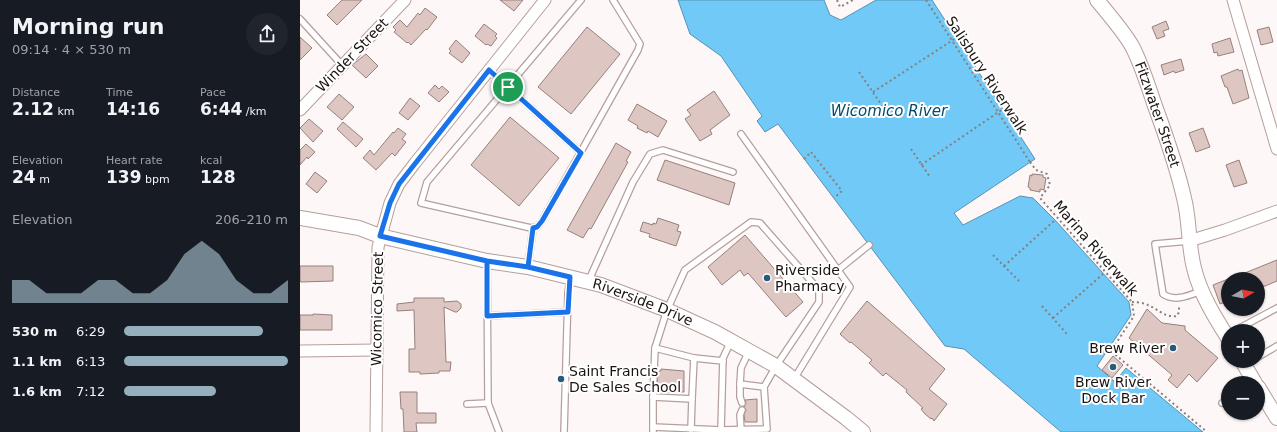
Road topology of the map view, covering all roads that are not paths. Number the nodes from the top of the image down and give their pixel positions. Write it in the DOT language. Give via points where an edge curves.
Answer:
graph roads {
  1 [pos="405,0"];
  2 [pos="545,0"];
  3 [pos="581,0"];
  4 [pos="614,0"];
  5 [pos="1097,0"];
  6 [pos="1233,0"];
  7 [pos="300,20"];
  8 [pos="342,65"];
  9 [pos="489,70"];
  10 [pos="508,87"];
  11 [pos="300,110"];
  12 [pos="741,134"];
  13 [pos="1277,149"];
  14 [pos="581,153"];
  15 [pos="733,172"];
  16 [pos="1277,211"];
  17 [pos="300,218"];
  18 [pos="533,228"];
  19 [pos="380,236"];
  20 [pos="1189,241"];
  21 [pos="869,245"];
  22 [pos="487,261"];
  23 [pos="528,267"];
  24 [pos="838,270"];
  25 [pos="570,277"];
  26 [pos="588,282"];
  27 [pos="1202,291"];
  28 [pos="1277,308"];
  29 [pos="667,310"];
  30 [pos="568,312"];
  31 [pos="487,316"];
  32 [pos="1249,324"];
  33 [pos="1221,325"];
  34 [pos="731,340"];
  35 [pos="1277,346"];
  36 [pos="655,348"];
  37 [pos="377,350"];
  38 [pos="300,351"];
  39 [pos="749,351"];
  40 [pos="1265,353"];
  41 [pos="694,358"];
  42 [pos="723,361"];
  43 [pos="776,366"];
  44 [pos="794,379"];
  45 [pos="740,384"];
  46 [pos="764,387"];
  47 [pos="653,397"];
  48 [pos="692,399"];
  49 [pos="1265,399"];
  50 [pos="740,401"];
  51 [pos="488,403"];
  52 [pos="468,404"];
  53 [pos="740,412"];
  54 [pos="1277,418"];
  55 [pos="691,429"];
  56 [pos="653,430"];
  57 [pos="721,430"];
  58 [pos="741,430"];
  59 [pos="376,432"];
  60 [pos="499,432"];
  61 [pos="564,432"];
  62 [pos="862,432"];
  1 -- 8 [label="street, Winder Street"];
  2 -- 9 [label="street, Wicomico Street"];
  3 -- 10 [label="lane"];
  4 -- 14 [label="lane" via="640,44"];
  5 -- 20 [label="street, Fitzwater Street" via="1132,46 1143,71 1185,199"];
  6 -- 13 [label="street"];
  7 -- 8 [label="lane"];
  8 -- 11 [label="street, Winder Street"];
  9 -- 10 [label="lane"];
  9 -- 19 [label="street, Wicomico Street" via="399,184"];
  10 -- 14 [label="lane"];
  10 -- 18 [label="lane" via="427,182 421,203"];
  12 -- 24 [label="lane"];
  14 -- 18 [label="lane" via="542,221"];
  15 -- 26 [label="lane" via="663,150 650,154 633,182"];
  16 -- 20 [label="street"];
  17 -- 19 [label="street, Riverside Drive" via="359,228"];
  18 -- 23 [label="lane"];
  19 -- 22 [label="street, Riverside Drive"];
  19 -- 37 [label="street, Wicomico Street"];
  20 -- 27 [label="street, Fitzwater Street"];
  20 -- 27 [label="lane" via="1155,244 1162,294 1168,298 1178,298"];
  21 -- 24 [label="lane"];
  22 -- 23 [label="street, Riverside Drive"];
  22 -- 31 [label="lane"];
  23 -- 25 [label="street, Riverside Drive"];
  24 -- 44 [label="lane" via="850,287"];
  25 -- 26 [label="street, Riverside Drive"];
  25 -- 30 [label="lane"];
  26 -- 29 [label="street, Riverside Drive"];
  27 -- 33 [label="street, Fitzwater Street" via="1212,313"];
  28 -- 32 [label="lane"];
  29 -- 34 [label="street, Riverside Drive"];
  29 -- 36 [label="lane"];
  29 -- 43 [label="lane" via="685,270 751,222 760,223 819,290 819,302"];
  30 -- 31 [label="lane"];
  30 -- 61 [label="lane"];
  31 -- 51 [label="lane"];
  34 -- 39 [label="street, Riverside Drive"];
  34 -- 42 [label="lane"];
  35 -- 40 [label="lane"];
  36 -- 41 [label="lane"];
  36 -- 47 [label="lane"];
  37 -- 38 [label="street"];
  37 -- 59 [label="street, Wicomico Street"];
  39 -- 43 [label="street, Riverside Drive"];
  39 -- 45 [label="lane" via="741,368"];
  41 -- 42 [label="lane"];
  41 -- 48 [label="lane"];
  42 -- 57 [label="lane"];
  43 -- 44 [label="street, Riverside Drive"];
  43 -- 46 [label="lane"];
  44 -- 62 [label="street, Riverside Drive"];
  45 -- 46 [label="lane"];
  45 -- 50 [label="lane"];
  46 -- 58 [label="lane" via="767,429"];
  47 -- 48 [label="lane"];
  47 -- 56 [label="lane"];
  48 -- 55 [label="lane"];
  49 -- 54 [label="street"];
  51 -- 52 [label="lane"];
  51 -- 60 [label="lane"];
  53 -- 58 [label="lane"];
  55 -- 56 [label="lane"];
  55 -- 57 [label="lane"];
  57 -- 58 [label="lane"];
}
